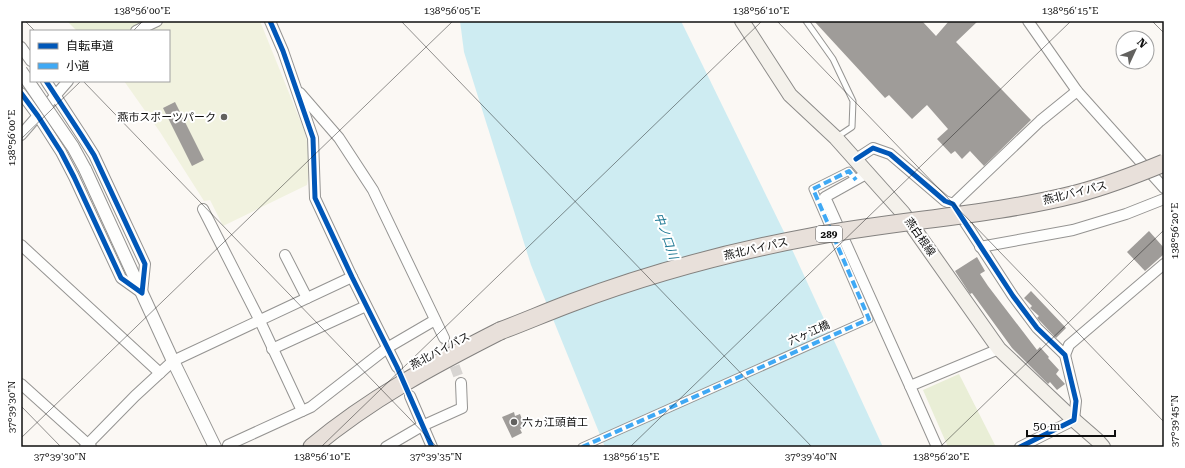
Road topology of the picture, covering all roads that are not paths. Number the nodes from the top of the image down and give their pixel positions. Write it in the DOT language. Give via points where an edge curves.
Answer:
graph roads {
  1 [pos="157,21"];
  2 [pos="270,21"];
  3 [pos="742,21"];
  4 [pos="806,21"];
  5 [pos="1028,21"];
  6 [pos="138,30"];
  7 [pos="21,46"];
  8 [pos="30,59"];
  9 [pos="21,71"];
  10 [pos="47,82"];
  11 [pos="67,82"];
  12 [pos="296,89"];
  13 [pos="1077,91"];
  14 [pos="21,93"];
  15 [pos="56,96"];
  16 [pos="38,116"];
  17 [pos="21,135"];
  18 [pos="836,138"];
  19 [pos="856,159"];
  20 [pos="1164,163"];
  21 [pos="862,176"];
  22 [pos="1164,188"];
  23 [pos="1164,199"];
  24 [pos="952,204"];
  25 [pos="203,209"];
  26 [pos="21,245"];
  27 [pos="980,247"];
  28 [pos="285,255"];
  29 [pos="1164,264"];
  30 [pos="352,277"];
  31 [pos="142,293"];
  32 [pos="307,298"];
  33 [pos="366,306"];
  34 [pos="435,320"];
  35 [pos="260,321"];
  36 [pos="444,338"];
  37 [pos="387,348"];
  38 [pos="999,348"];
  39 [pos="272,349"];
  40 [pos="1065,355"];
  41 [pos="173,361"];
  42 [pos="397,368"];
  43 [pos="160,373"];
  44 [pos="461,383"];
  45 [pos="21,384"];
  46 [pos="910,386"];
  47 [pos="410,396"];
  48 [pos="302,411"];
  49 [pos="1074,420"];
  50 [pos="422,426"];
  51 [pos="228,445"];
  52 [pos="88,446"];
  53 [pos="1028,446"];
  54 [pos="215,447"];
  55 [pos="312,447"];
  56 [pos="386,447"];
  57 [pos="432,447"];
  58 [pos="582,447"];
  59 [pos="937,447"];
  60 [pos="1103,447"];
  1 -- 6 [label="street"];
  2 -- 12 [label="street"];
  3 -- 18 [label="main road, 燕白根線" via="790,95"];
  4 -- 18 [label="lane" via="833,59 853,101 852,127"];
  5 -- 13 [label="street"];
  7 -- 8 [label="street"];
  9 -- 31 [label="street, bridge" via="73,147"];
  10 -- 15 [label="street"];
  11 -- 15 [label="street"];
  12 -- 30 [label="street" via="313,138 315,198"];
  12 -- 34 [label="street" via="339,138 373,190"];
  13 -- 22 [label="street"];
  13 -- 24 [label="street" via="1040,121"];
  14 -- 16 [label="street"];
  15 -- 16 [label="street"];
  15 -- 31 [label="street" via="94,155 146,264"];
  16 -- 17 [label="street"];
  16 -- 31 [label="street" via="74,177 121,278"];
  18 -- 19 [label="main road, 燕白根線"];
  19 -- 21 [label="main road, 燕白根線"];
  19 -- 24 [label="street" via="873,148 890,154 945,201"];
  20 -- 55 [label="highway, 燕北バイパス / 289, bridge" via="1123,180 1076,194 1015,207 810,237 708,260 571,303 500,331 436,364 393,389"];
  21 -- 38 [label="main road, 燕白根線" via="903,213"];
  21 -- 46 [label="street" via="825,197"];
  21 -- 58 [label="street, 六ヶ江橋" via="849,171 813,190 869,319"];
  23 -- 27 [label="street" via="1073,230"];
  24 -- 27 [label="street"];
  25 -- 35 [label="street"];
  26 -- 43 [label="street"];
  27 -- 40 [label="street" via="1033,322"];
  28 -- 32 [label="street"];
  29 -- 40 [label="street" via="1069,345"];
  30 -- 32 [label="street"];
  30 -- 33 [label="street"];
  31 -- 41 [label="street"];
  32 -- 35 [label="street"];
  33 -- 37 [label="street"];
  33 -- 39 [label="street"];
  34 -- 36 [label="street"];
  34 -- 37 [label="street"];
  35 -- 39 [label="street"];
  35 -- 41 [label="street"];
  37 -- 42 [label="street"];
  37 -- 48 [label="street" via="311,407"];
  38 -- 46 [label="street"];
  38 -- 49 [label="main road, 燕白根線"];
  39 -- 48 [label="street"];
  40 -- 49 [label="street" via="1076,401"];
  41 -- 43 [label="street"];
  41 -- 54 [label="street"];
  43 -- 52 [label="street"];
  44 -- 50 [label="street" via="462,408"];
  45 -- 52 [label="street"];
  46 -- 59 [label="street"];
  47 -- 50 [label="street"];
  48 -- 51 [label="street"];
  49 -- 53 [label="street"];
  49 -- 60 [label="main road, 燕白根線"];
  50 -- 56 [label="street"];
  50 -- 57 [label="street"];
}
